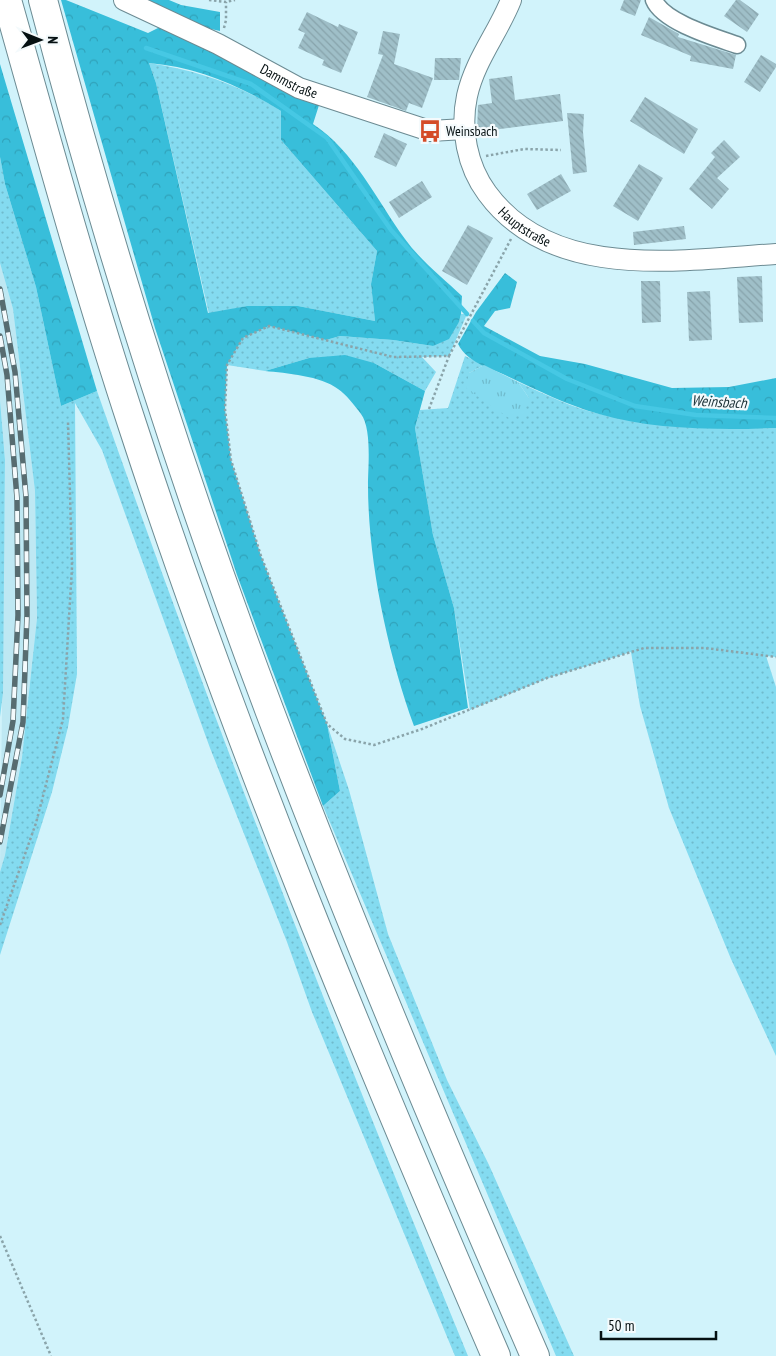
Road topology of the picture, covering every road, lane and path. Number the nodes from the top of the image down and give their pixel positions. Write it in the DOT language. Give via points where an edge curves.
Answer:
graph roads {
  1 [pos="7,0"];
  2 [pos="124,0"];
  3 [pos="208,0"];
  4 [pos="235,0"];
  5 [pos="511,0"];
  6 [pos="654,0"];
  7 [pos="226,2"];
  8 [pos="45,8"];
  9 [pos="218,44"];
  10 [pos="737,45"];
  11 [pos="465,130"];
  12 [pos="561,150"];
  13 [pos="470,160"];
  14 [pos="519,226"];
  15 [pos="776,254"];
  16 [pos="449,356"];
  17 [pos="429,409"];
  18 [pos="68,420"];
  19 [pos="776,657"];
  20 [pos="0,925"];
  21 [pos="0,1236"];
  22 [pos="51,1356"];
  23 [pos="496,1356"];
  24 [pos="535,1356"];
  1 -- 23 [label="highway" via="132,425 226,695 336,974"];
  2 -- 9 [label="street, Dammstraße"];
  3 -- 7 [label="path"];
  4 -- 7 [label="path"];
  5 -- 11 [label="street, Hauptstraße" via="479,61 467,96"];
  6 -- 10 [label="street" via="662,13"];
  7 -- 9 [label="path" via="226,20"];
  8 -- 24 [label="highway" via="165,412 266,702 368,959"];
  9 -- 11 [label="street, Dammstraße" via="300,88 430,131"];
  11 -- 13 [label="street, Hauptstraße"];
  12 -- 13 [label="path" via="524,148"];
  13 -- 14 [label="street, Hauptstraße" via="481,185 498,208"];
  14 -- 15 [label="street, Hauptstraße" via="543,241 573,252 622,259 662,261"];
  14 -- 16 [label="path"];
  16 -- 17 [label="path"];
  16 -- 19 [label="path" via="393,357 268,326 243,338 227,365 225,408 231,460 261,556 327,724 344,739 374,745 548,678 644,648 705,648"];
  18 -- 20 [label="path" via="72,567 63,719 36,823"];
  21 -- 22 [label="path"];
}
